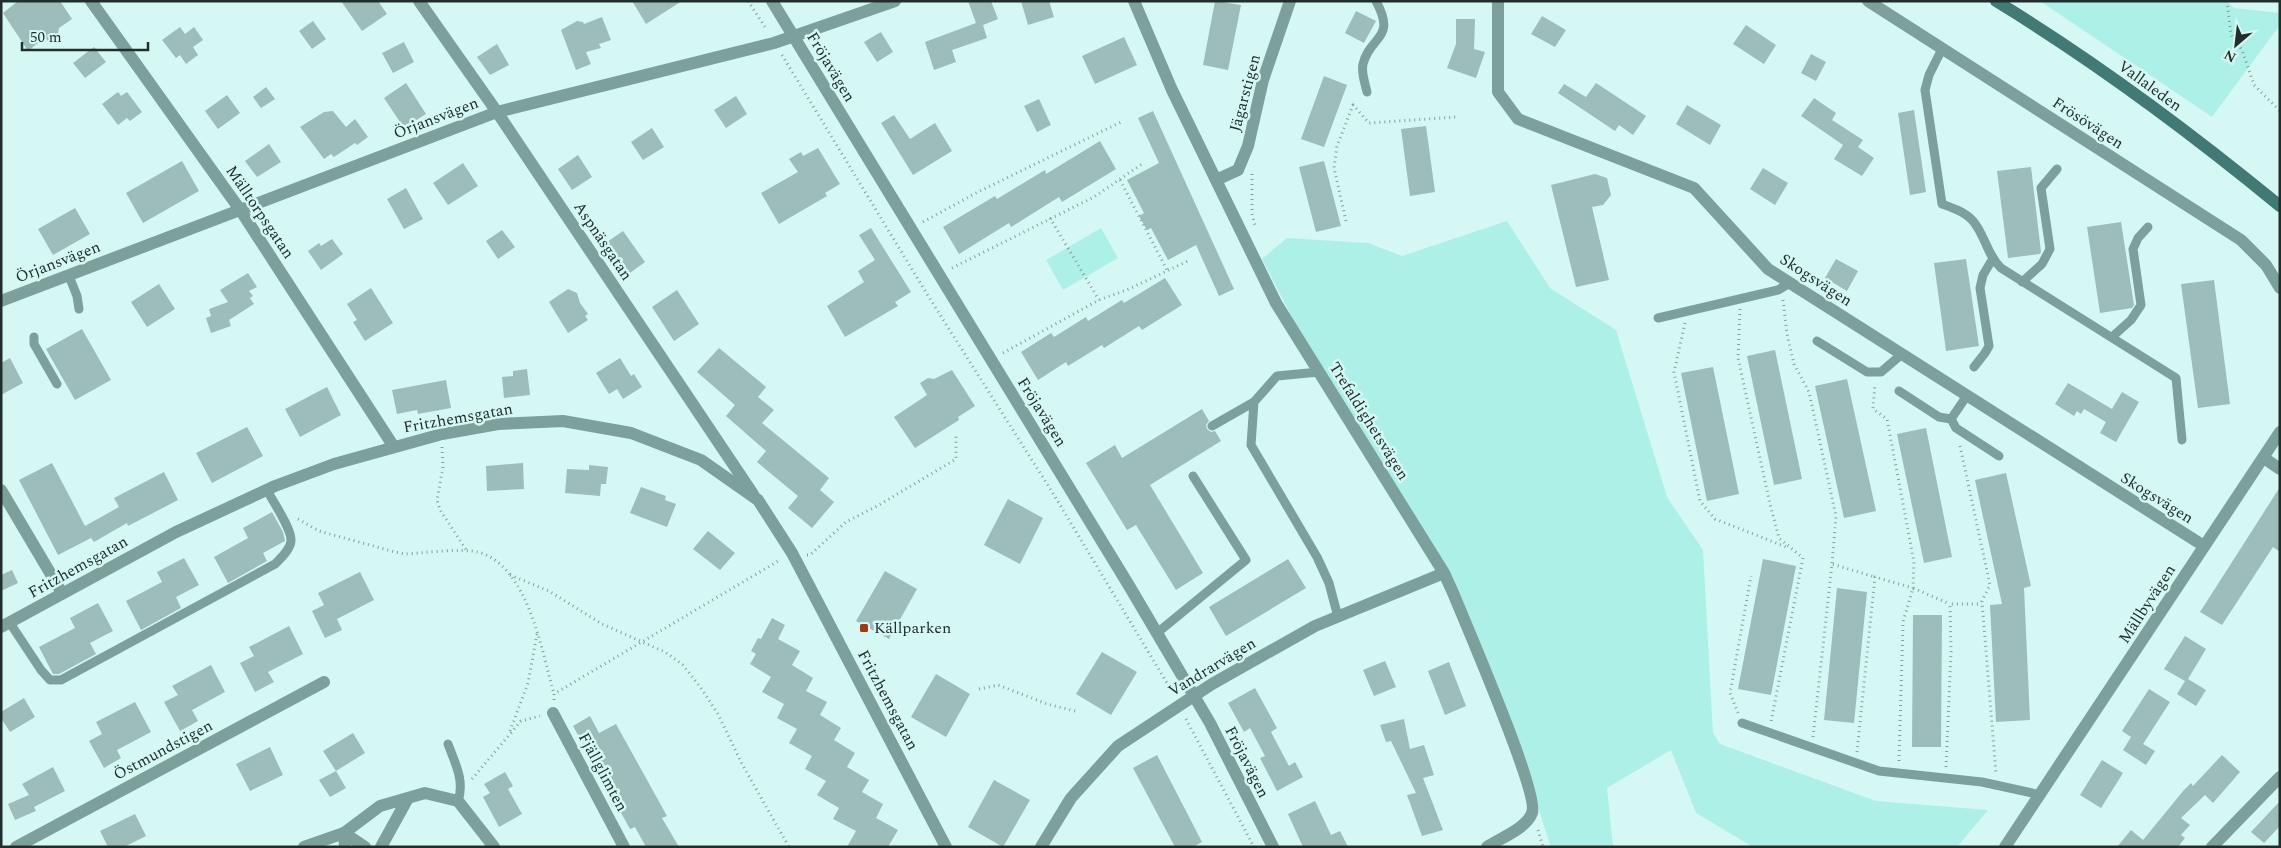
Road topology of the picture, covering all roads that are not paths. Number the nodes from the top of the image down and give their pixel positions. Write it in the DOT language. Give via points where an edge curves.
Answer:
graph roads {
  1 [pos="91,1"];
  2 [pos="419,1"];
  3 [pos="772,1"];
  4 [pos="895,1"];
  5 [pos="1134,1"];
  6 [pos="1290,1"];
  7 [pos="1376,1"];
  8 [pos="1498,1"];
  9 [pos="1868,1"];
  10 [pos="1996,1"];
  11 [pos="793,36"];
  12 [pos="1942,49"];
  13 [pos="1367,92"];
  14 [pos="497,112"];
  15 [pos="2057,169"];
  16 [pos="1216,180"];
  17 [pos="2280,206"];
  18 [pos="241,211"];
  19 [pos="2148,228"];
  20 [pos="1992,260"];
  21 [pos="69,276"];
  22 [pos="2022,282"];
  23 [pos="1786,285"];
  24 [pos="2279,286"];
  25 [pos="1,301"];
  26 [pos="79,309"];
  27 [pos="1658,318"];
  28 [pos="34,336"];
  29 [pos="2112,337"];
  30 [pos="1817,341"];
  31 [pos="1902,354"];
  32 [pos="1974,367"];
  33 [pos="1319,372"];
  34 [pos="57,384"];
  35 [pos="1899,391"];
  36 [pos="1966,397"];
  37 [pos="1254,402"];
  38 [pos="1951,420"];
  39 [pos="1212,426"];
  40 [pos="2280,432"];
  41 [pos="2182,440"];
  42 [pos="394,447"];
  43 [pos="1999,456"];
  44 [pos="2264,458"];
  45 [pos="2280,469"];
  46 [pos="1193,476"];
  47 [pos="1,490"];
  48 [pos="267,490"];
  49 [pos="758,500"];
  50 [pos="2204,546"];
  51 [pos="1444,573"];
  52 [pos="62,593"];
  53 [pos="1338,616"];
  54 [pos="6,625"];
  55 [pos="1157,632"];
  56 [pos="324,682"];
  57 [pos="1193,696"];
  58 [pos="553,713"];
  59 [pos="1742,723"];
  60 [pos="448,744"];
  61 [pos="2280,777"];
  62 [pos="2041,795"];
  63 [pos="459,796"];
  64 [pos="408,798"];
  65 [pos="344,833"];
  66 [pos="16,847"];
  67 [pos="304,847"];
  68 [pos="345,847"];
  69 [pos="365,847"];
  70 [pos="381,847"];
  71 [pos="494,847"];
  72 [pos="624,847"];
  73 [pos="946,847"];
  74 [pos="1041,847"];
  75 [pos="1273,847"];
  76 [pos="1486,847"];
  77 [pos="2005,847"];
  78 [pos="2212,847"];
  1 -- 18 [label="street, Mälltorpsgatan"];
  2 -- 14 [label="street, Aspnäsgatan"];
  3 -- 11 [label="street, Fröjavägen"];
  4 -- 11 [label="street, Örjansvägen"];
  5 -- 16 [label="street, Trefaldighetsvägen" via="1172,90"];
  6 -- 16 [label="street, Jägarstigen" via="1263,80 1248,146 1238,170"];
  7 -- 13 [label="lane" via="1384,16 1384,29 1363,65"];
  8 -- 23 [label="street, Skogsvägen" via="1498,92 1518,119 1694,188"];
  9 -- 12 [label="street, Frösövägen"];
  10 -- 17 [label="main road, Vallaleden" via="2151,106"];
  11 -- 14 [label="street, Örjansvägen"];
  11 -- 55 [label="street, Fröjavägen"];
  12 -- 20 [label="lane" via="1928,75 1925,90 1942,204 1974,222"];
  12 -- 24 [label="street, Frösövägen" via="2241,240 2266,265"];
  14 -- 18 [label="street, Örjansvägen"];
  14 -- 49 [label="street, Aspnäsgatan"];
  15 -- 22 [label="lane" via="2042,188 2050,249 2042,264"];
  16 -- 33 [label="street, Trefaldighetsvägen" via="1276,303"];
  18 -- 21 [label="street, Örjansvägen"];
  18 -- 42 [label="street, Mälltorpsgatan"];
  19 -- 29 [label="lane" via="2138,238 2133,250 2141,306 2132,320"];
  20 -- 22 [label="lane"];
  20 -- 32 [label="lane" via="1980,288 1989,346"];
  21 -- 25 [label="street, Örjansvägen"];
  21 -- 26 [label="lane"];
  22 -- 29 [label="lane"];
  23 -- 27 [label="lane"];
  23 -- 31 [label="street, Skogsvägen"];
  28 -- 34 [label="lane" via="34,344"];
  29 -- 41 [label="lane" via="2176,378"];
  30 -- 31 [label="lane" via="1867,372 1881,372"];
  31 -- 36 [label="street, Skogsvägen"];
  33 -- 37 [label="lane" via="1277,376"];
  33 -- 51 [label="street, Trefaldighetsvägen"];
  35 -- 38 [label="lane" via="1939,417"];
  36 -- 38 [label="lane"];
  36 -- 50 [label="street, Skogsvägen"];
  37 -- 39 [label="lane"];
  37 -- 53 [label="lane" via="1251,444 1318,557"];
  38 -- 43 [label="lane" via="1956,428"];
  40 -- 44 [label="street, Mällbyvägen"];
  42 -- 48 [label="street, Fritzhemsgatan" via="334,464"];
  42 -- 49 [label="street, Fritzhemsgatan" via="498,424 562,421 631,433 701,460"];
  44 -- 45 [label="street"];
  44 -- 50 [label="street, Mällbyvägen"];
  46 -- 55 [label="lane" via="1246,560"];
  47 -- 52 [label="street"];
  48 -- 52 [label="street, Fritzhemsgatan" via="176,532"];
  48 -- 54 [label="lane" via="290,533 291,542 275,564 61,680 50,680"];
  49 -- 73 [label="street, Fritzhemsgatan" via="792,553"];
  50 -- 62 [label="street, Mällbyvägen"];
  51 -- 53 [label="street, Vandrarvägen"];
  51 -- 76 [label="street, Trefaldighetsvägen" via="1510,733 1533,800 1533,813 1525,824"];
  52 -- 54 [label="street, Fritzhemsgatan"];
  53 -- 57 [label="street, Vandrarvägen"];
  55 -- 57 [label="street, Fröjavägen"];
  56 -- 66 [label="street, Östmundstigen"];
  57 -- 74 [label="street, Vandrarvägen" via="1118,746 1071,798"];
  57 -- 75 [label="street, Fröjavägen"];
  58 -- 72 [label="street, Fjällglimten"];
  59 -- 62 [label="lane" via="1879,771 1996,785"];
  60 -- 63 [label="lane" via="459,773"];
  61 -- 78 [label="street"];
  62 -- 77 [label="street, Mällbyvägen"];
  63 -- 64 [label="street" via="425,793"];
  63 -- 71 [label="street"];
  64 -- 65 [label="street" via="380,806"];
  64 -- 70 [label="street"];
  65 -- 67 [label="street"];
  65 -- 68 [label="street"];
  65 -- 69 [label="street"];
}
